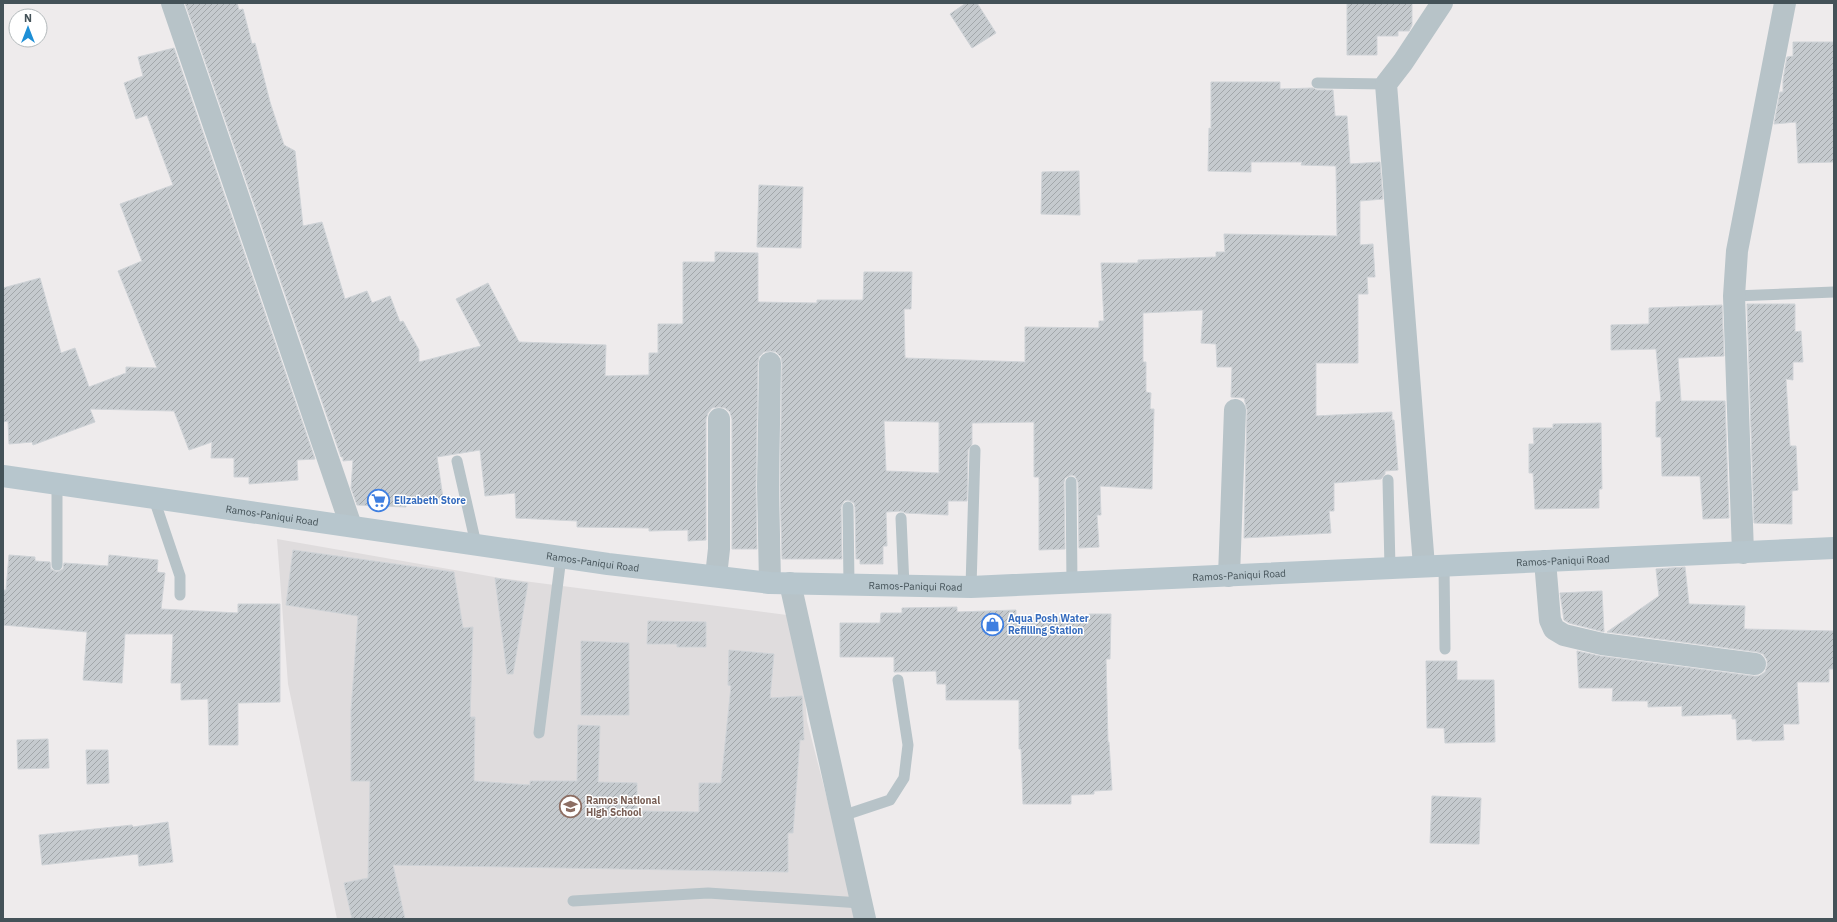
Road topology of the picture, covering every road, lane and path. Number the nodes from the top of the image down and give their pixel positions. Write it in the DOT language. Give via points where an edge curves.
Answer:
graph roads {
  1 [pos="172,3"];
  2 [pos="1442,3"];
  3 [pos="1785,3"];
  4 [pos="1317,83"];
  5 [pos="1386,84"];
  6 [pos="1834,292"];
  7 [pos="1734,296"];
  8 [pos="770,363"];
  9 [pos="1235,410"];
  10 [pos="719,419"];
  11 [pos="974,450"];
  12 [pos="457,461"];
  13 [pos="3,476"];
  14 [pos="1388,480"];
  15 [pos="1071,482"];
  16 [pos="57,485"];
  17 [pos="154,498"];
  18 [pos="848,508"];
  19 [pos="901,518"];
  20 [pos="351,526"];
  21 [pos="476,544"];
  22 [pos="1834,548"];
  23 [pos="1743,553"];
  24 [pos="562,557"];
  25 [pos="1545,561"];
  26 [pos="57,565"];
  27 [pos="1434,566"];
  28 [pos="1390,568"];
  29 [pos="716,576"];
  30 [pos="1228,576"];
  31 [pos="780,583"];
  32 [pos="1072,583"];
  33 [pos="849,585"];
  34 [pos="904,586"];
  35 [pos="971,586"];
  36 [pos="180,595"];
  37 [pos="1445,649"];
  38 [pos="1755,664"];
  39 [pos="898,680"];
  40 [pos="540,733"];
  41 [pos="842,816"];
  42 [pos="573,901"];
  43 [pos="863,911"];
  1 -- 20 [label="street"];
  2 -- 5 [label="street"];
  3 -- 7 [label="street" via="1739,243"];
  4 -- 5 [label="lane"];
  5 -- 27 [label="street"];
  6 -- 7 [label="lane"];
  7 -- 23 [label="street"];
  8 -- 31 [label="street" via="768,486"];
  9 -- 30 [label="street"];
  10 -- 29 [label="street" via="719,549"];
  11 -- 35 [label="lane"];
  12 -- 21 [label="lane"];
  13 -- 16 [label="main road, Ramos-Paniqui Road"];
  14 -- 28 [label="lane"];
  15 -- 32 [label="lane"];
  16 -- 17 [label="main road, Ramos-Paniqui Road"];
  16 -- 26 [label="lane"];
  17 -- 20 [label="main road, Ramos-Paniqui Road"];
  17 -- 36 [label="lane" via="180,576"];
  18 -- 33 [label="lane"];
  19 -- 34 [label="lane"];
  20 -- 21 [label="main road, Ramos-Paniqui Road"];
  21 -- 24 [label="main road, Ramos-Paniqui Road"];
  22 -- 23 [label="main road, Ramos-Paniqui Road"];
  23 -- 25 [label="main road, Ramos-Paniqui Road"];
  24 -- 29 [label="main road, Ramos-Paniqui Road"];
  24 -- 40 [label="lane"];
  25 -- 27 [label="main road, Ramos-Paniqui Road"];
  25 -- 38 [label="street" via="1550,620 1554,629 1564,635 1602,644"];
  27 -- 28 [label="main road, Ramos-Paniqui Road"];
  27 -- 37 [label="lane"];
  28 -- 30 [label="main road, Ramos-Paniqui Road"];
  29 -- 31 [label="main road, Ramos-Paniqui Road"];
  30 -- 32 [label="main road, Ramos-Paniqui Road"];
  31 -- 33 [label="main road, Ramos-Paniqui Road"];
  31 -- 41 [label="street"];
  32 -- 35 [label="main road, Ramos-Paniqui Road"];
  33 -- 34 [label="main road, Ramos-Paniqui Road"];
  34 -- 35 [label="main road, Ramos-Paniqui Road"];
  39 -- 41 [label="lane" via="908,745 904,778 890,800"];
  41 -- 43 [label="street"];
  42 -- 43 [label="lane" via="708,893"];
}
